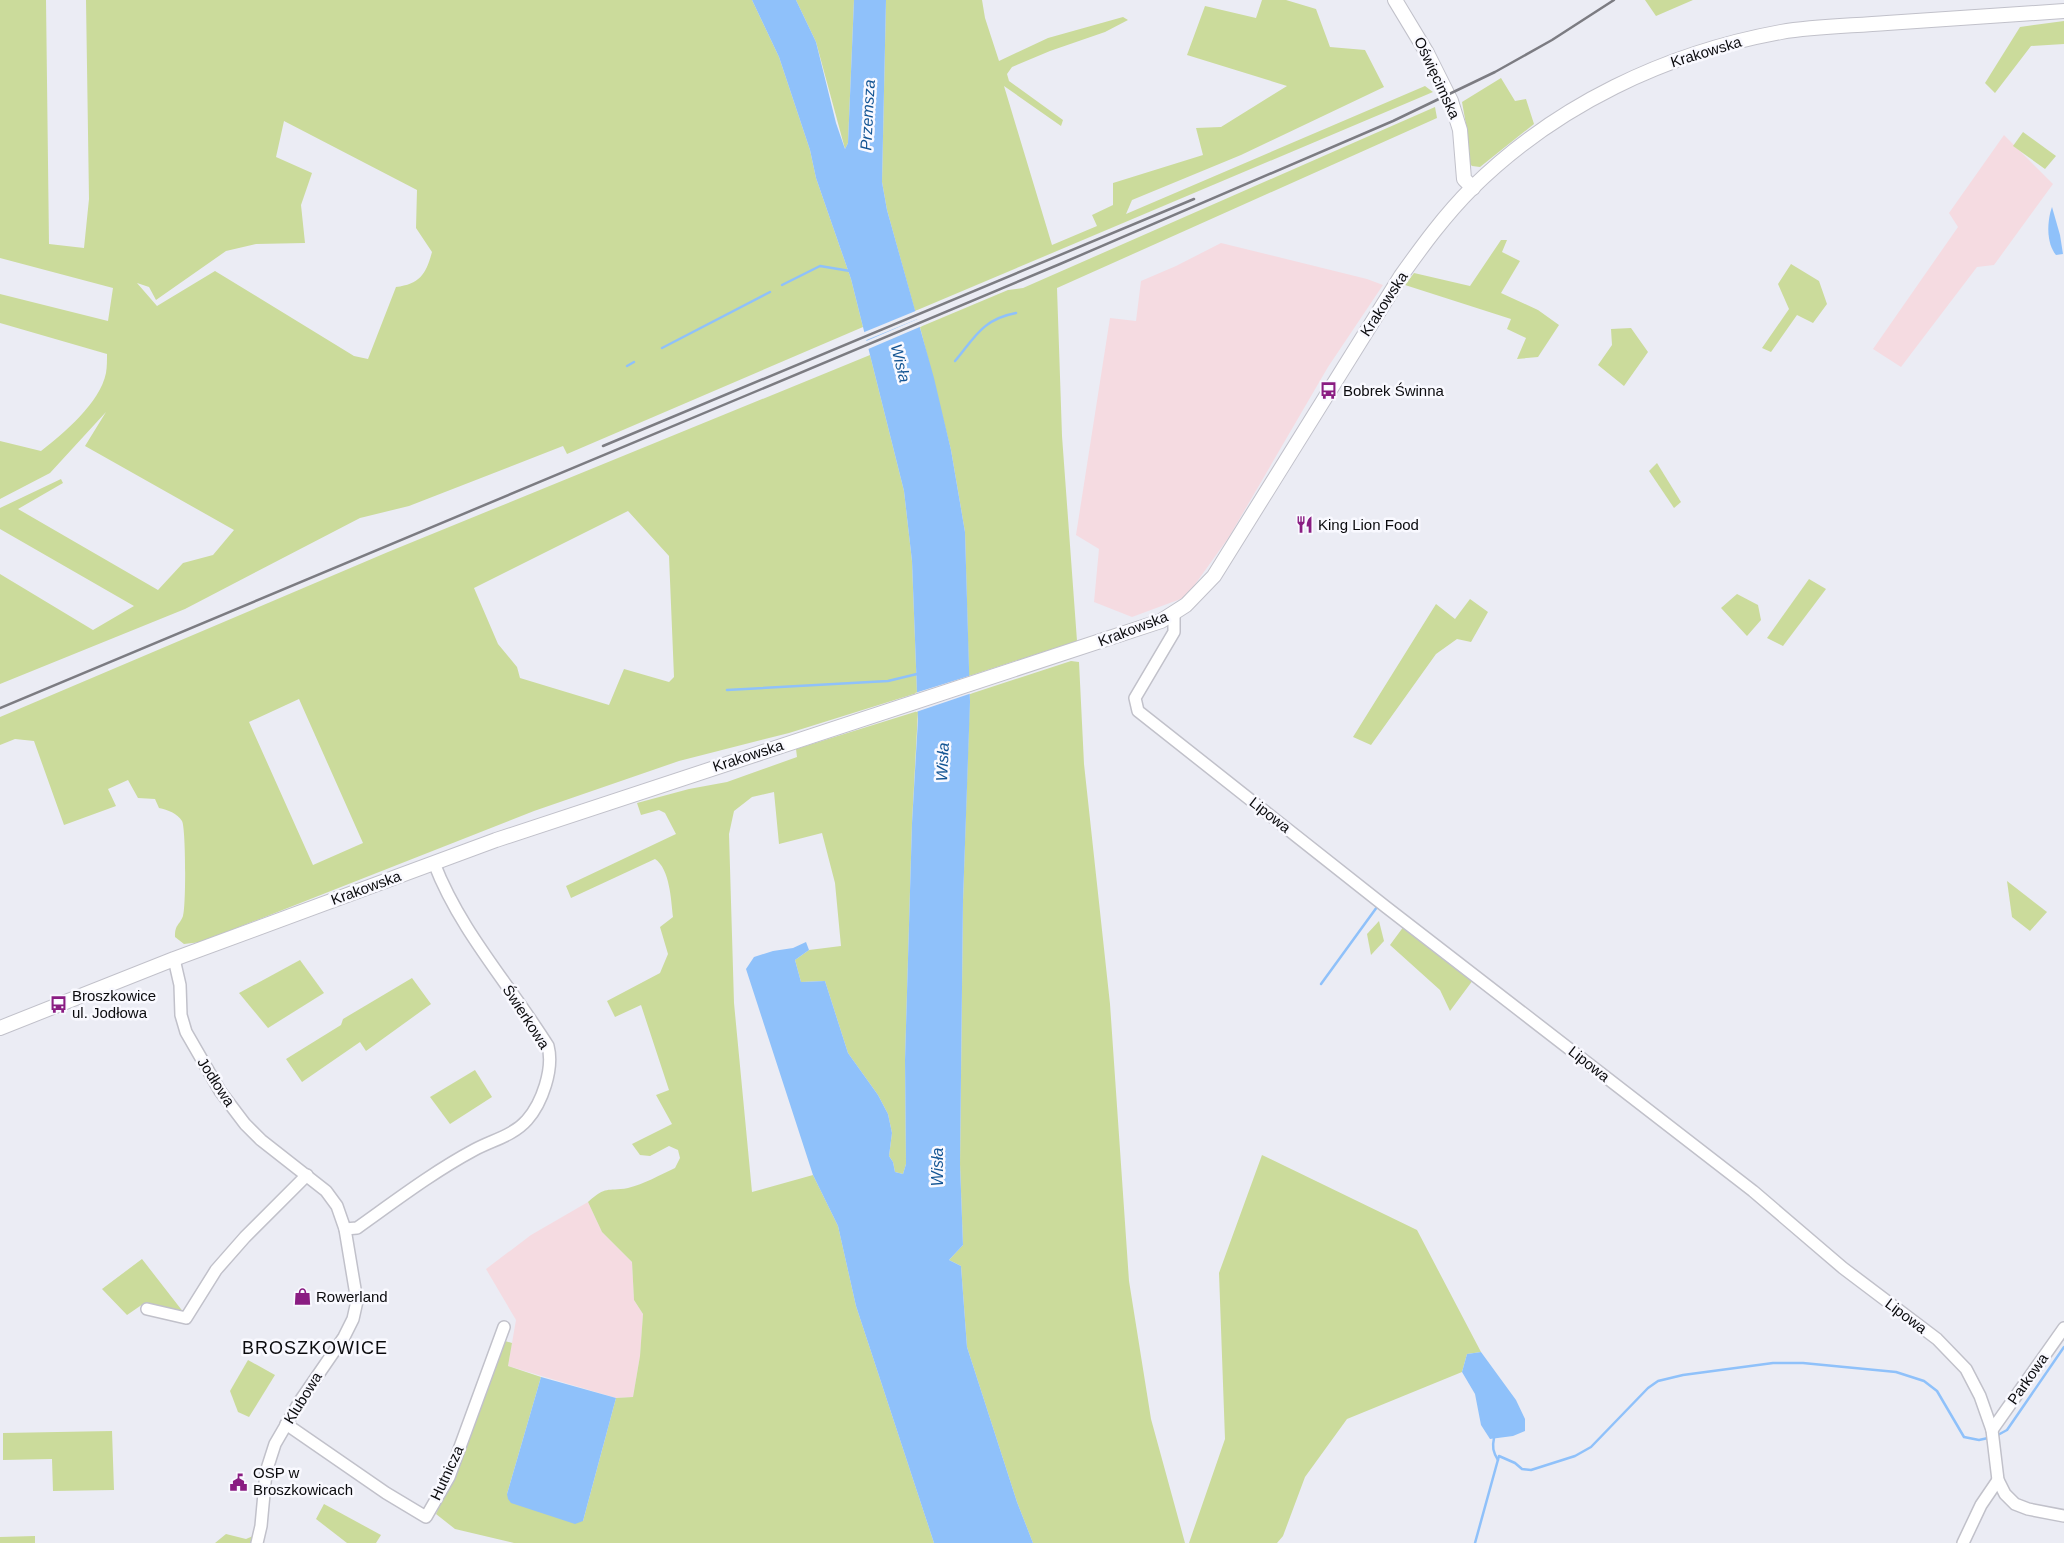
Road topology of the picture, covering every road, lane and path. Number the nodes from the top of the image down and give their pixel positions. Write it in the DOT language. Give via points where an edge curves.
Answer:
graph roads {
  1 [pos="1395,0"];
  2 [pos="2064,11"];
  3 [pos="1473,188"];
  4 [pos="1174,613"];
  5 [pos="434,863"];
  6 [pos="174,959"];
  7 [pos="0,1028"];
  8 [pos="307,1175"];
  9 [pos="345,1230"];
  10 [pos="146,1309"];
  11 [pos="504,1326"];
  12 [pos="2064,1328"];
  13 [pos="286,1424"];
  14 [pos="1992,1430"];
  15 [pos="1998,1480"];
  16 [pos="2064,1516"];
  17 [pos="257,1543"];
  18 [pos="1963,1543"];
  1 -- 3 [label="street, Oświęcimska" via="1451,101 1460,130 1464,179"];
  2 -- 3 [label="street, Krakowska" via="1783,32 1711,48 1596,95 1510,154"];
  3 -- 4 [label="street, Krakowska" via="1445,217 1401,276 1214,576"];
  4 -- 5 [label="street, Krakowska" via="1161,622"];
  4 -- 14 [label="street, Lipowa" via="1174,632 1135,698 1138,712 1746,1185 1843,1268 1937,1339 1966,1368"];
  5 -- 6 [label="street, Krakowska"];
  5 -- 9 [label="street, Świerkowa" via="461,920 548,1046 550,1070 534,1110 514,1132 474,1150 357,1228"];
  6 -- 7 [label="street, Krakowska"];
  6 -- 8 [label="street, Jodłowa" via="186,1032 220,1091 261,1140"];
  8 -- 9 [label="street, Jodłowa" via="338,1206"];
  8 -- 10 [label="street" via="216,1270 186,1318"];
  9 -- 13 [label="street, Klubowa" via="357,1301 353,1320"];
  11 -- 13 [label="street, Hutnicza" via="449,1477 426,1517"];
  12 -- 14 [label="street, Parkowa"];
  13 -- 17 [label="street, Klubowa" via="274,1444 266,1472"];
  14 -- 15 [label="street, Lipowa"];
  15 -- 16 [label="street, Lipowa" via="2015,1504"];
  15 -- 18 [label="street" via="1976,1513"];
}
